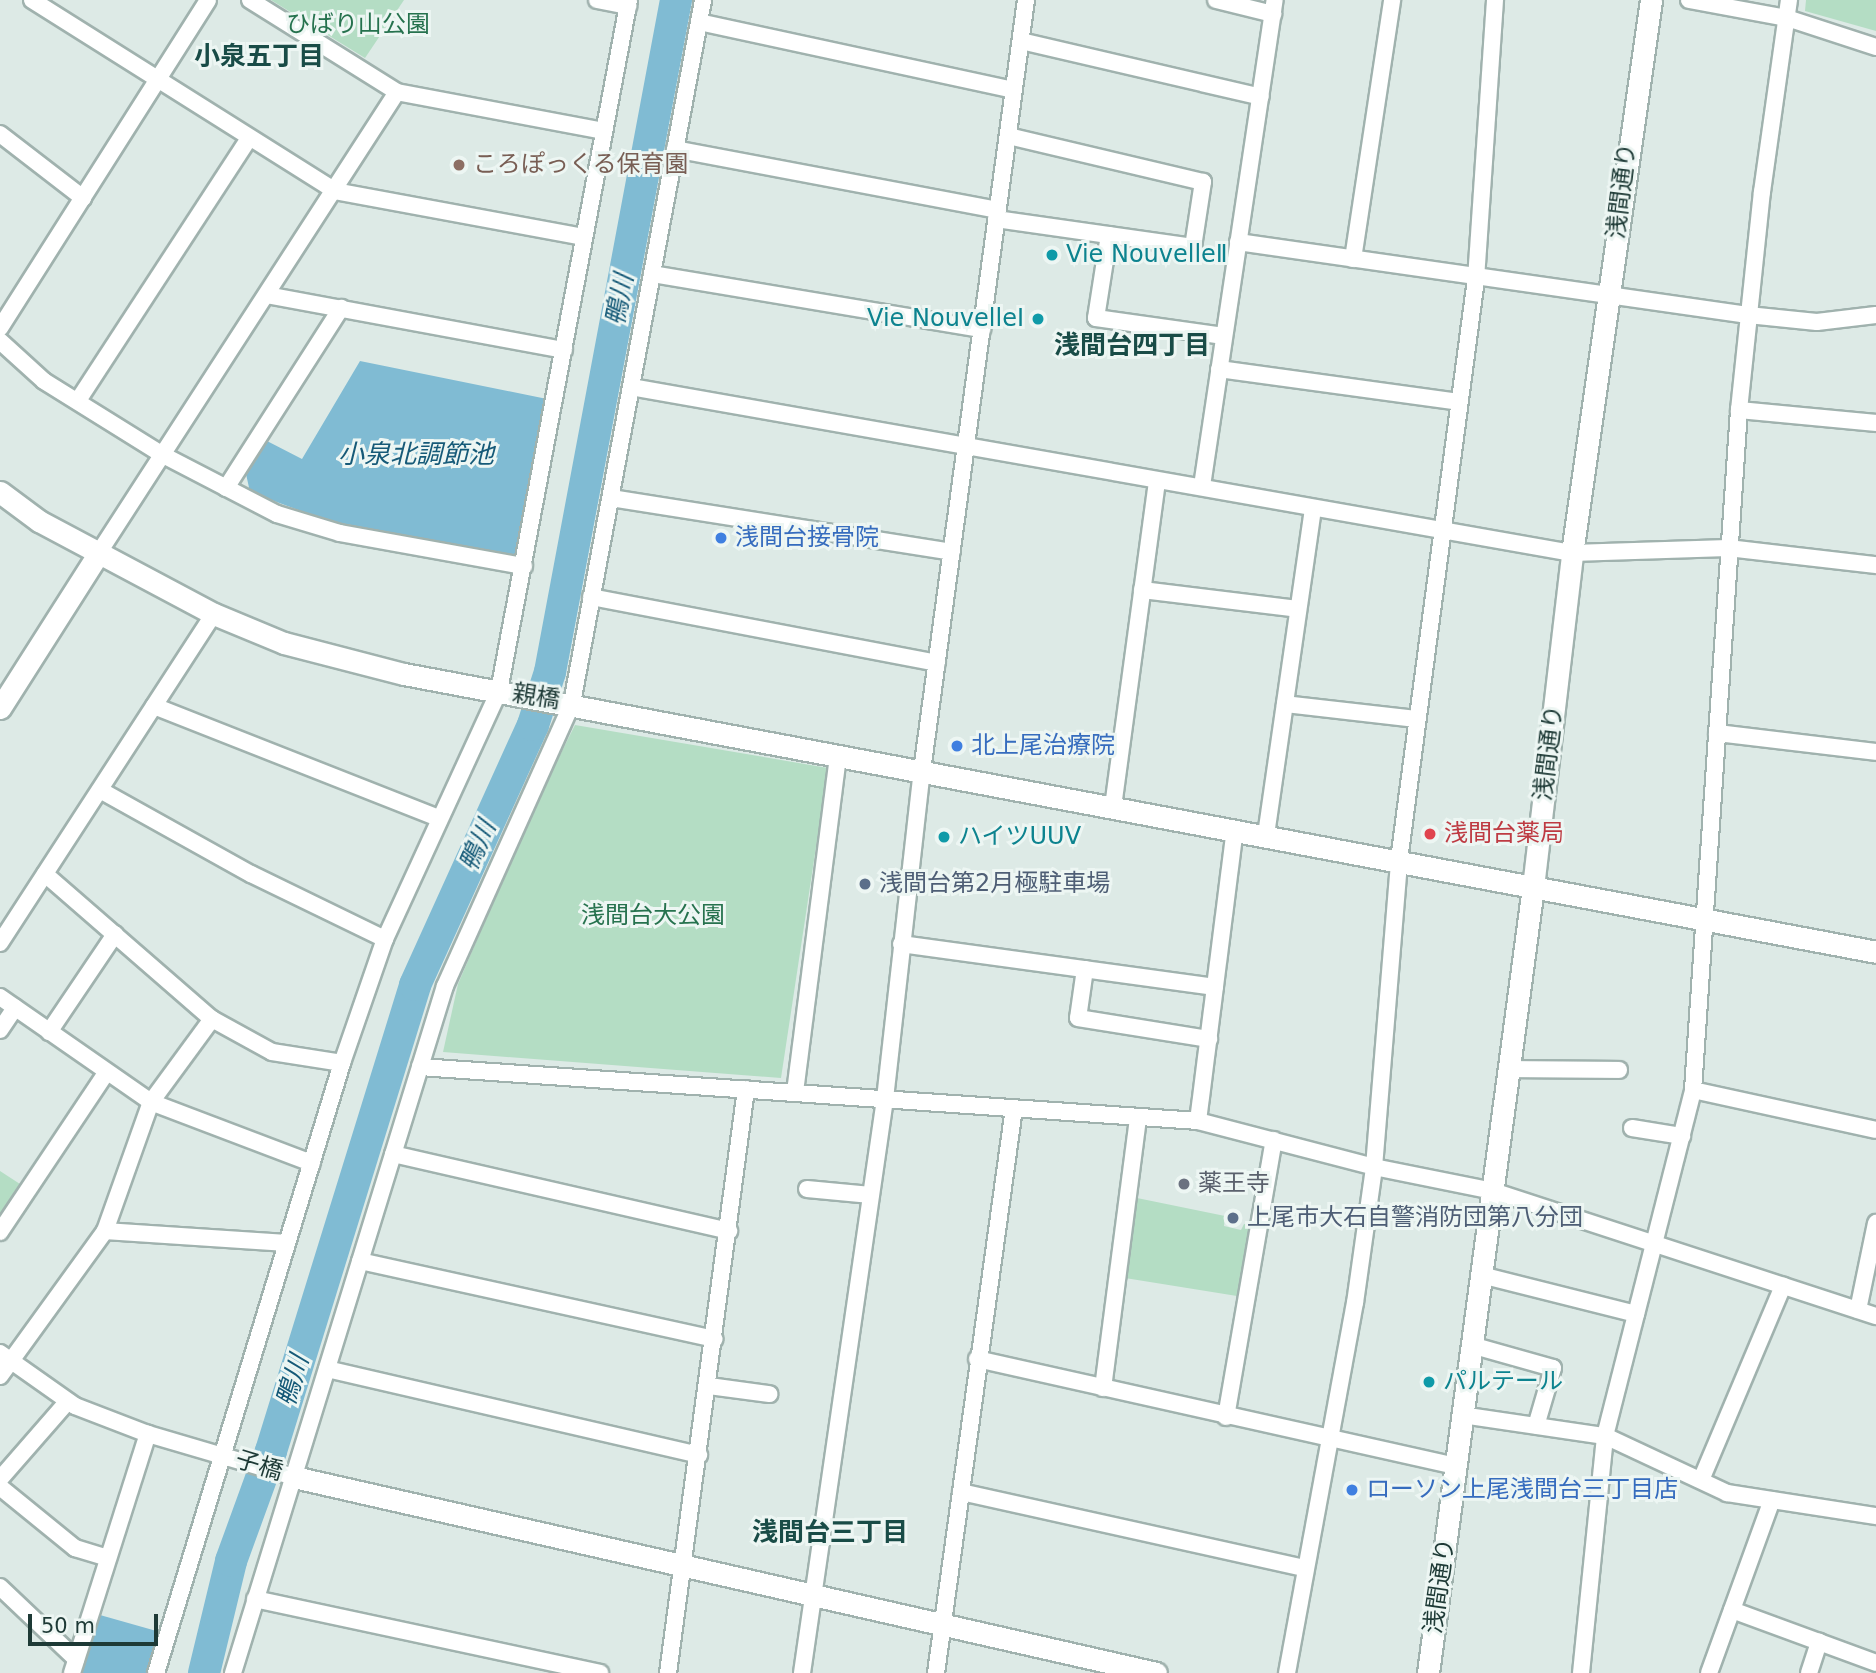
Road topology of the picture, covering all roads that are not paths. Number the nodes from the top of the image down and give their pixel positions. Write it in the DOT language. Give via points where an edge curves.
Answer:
graph roads {
  1 [pos="32,0"];
  2 [pos="208,0"];
  3 [pos="250,0"];
  4 [pos="597,0"];
  5 [pos="703,0"];
  6 [pos="1026,0"];
  7 [pos="1216,0"];
  8 [pos="1392,0"];
  9 [pos="1495,0"];
  10 [pos="1651,0"];
  11 [pos="1689,0"];
  12 [pos="1789,0"];
  13 [pos="629,3"];
  14 [pos="1274,7"];
  15 [pos="1787,18"];
  16 [pos="699,22"];
  17 [pos="1021,41"];
  18 [pos="1876,47"];
  19 [pos="159,80"];
  20 [pos="1014,90"];
  21 [pos="397,92"];
  22 [pos="1261,97"];
  23 [pos="603,131"];
  24 [pos="0,134"];
  25 [pos="1007,136"];
  26 [pos="249,138"];
  27 [pos="675,149"];
  28 [pos="335,191"];
  29 [pos="83,198"];
  30 [pos="997,215"];
  31 [pos="1109,235"];
  32 [pos="582,237"];
  33 [pos="1238,242"];
  34 [pos="1353,259"];
  35 [pos="652,274"];
  36 [pos="1476,279"];
  37 [pos="267,295"];
  38 [pos="1609,295"];
  39 [pos="341,308"];
  40 [pos="1748,315"];
  41 [pos="1876,315"];
  42 [pos="0,328"];
  43 [pos="982,329"];
  44 [pos="1224,336"];
  45 [pos="0,341"];
  46 [pos="564,350"];
  47 [pos="1219,369"];
  48 [pos="631,387"];
  49 [pos="79,399"];
  50 [pos="1459,402"];
  51 [pos="1739,410"];
  52 [pos="1876,423"];
  53 [pos="968,445"];
  54 [pos="163,455"];
  55 [pos="1157,481"];
  56 [pos="1202,486"];
  57 [pos="226,488"];
  58 [pos="0,492"];
  59 [pos="611,499"];
  60 [pos="1312,508"];
  61 [pos="1441,530"];
  62 [pos="1728,548"];
  63 [pos="952,552"];
  64 [pos="1572,553"];
  65 [pos="98,554"];
  66 [pos="1876,565"];
  67 [pos="524,566"];
  68 [pos="1142,590"];
  69 [pos="591,597"];
  70 [pos="1298,609"];
  71 [pos="214,614"];
  72 [pos="937,663"];
  73 [pos="499,691"];
  74 [pos="572,703"];
  75 [pos="1285,704"];
  76 [pos="154,706"];
  77 [pos="0,708"];
  78 [pos="1417,719"];
  79 [pos="1717,733"];
  80 [pos="1876,752"];
  81 [pos="838,757"];
  82 [pos="922,771"];
  83 [pos="100,790"];
  84 [pos="1113,807"];
  85 [pos="438,818"];
  86 [pos="1235,829"];
  87 [pos="1266,835"];
  88 [pos="1399,860"];
  89 [pos="45,874"];
  90 [pos="1533,887"];
  91 [pos="1703,919"];
  92 [pos="115,934"];
  93 [pos="384,939"];
  94 [pos="0,943"];
  95 [pos="901,944"];
  96 [pos="1876,951"];
  97 [pos="1085,970"];
  98 [pos="1215,987"];
  99 [pos="0,997"];
  100 [pos="15,1008"];
  101 [pos="212,1019"];
  102 [pos="0,1030"];
  103 [pos="48,1032"];
  104 [pos="1209,1039"];
  105 [pos="342,1063"];
  106 [pos="420,1067"];
  107 [pos="1510,1069"];
  108 [pos="1619,1070"];
  109 [pos="106,1073"];
  110 [pos="746,1089"];
  111 [pos="1693,1090"];
  112 [pos="795,1092"];
  113 [pos="885,1099"];
  114 [pos="151,1102"];
  115 [pos="1014,1108"];
  116 [pos="1138,1117"];
  117 [pos="1198,1121"];
  118 [pos="1632,1128"];
  119 [pos="1876,1130"];
  120 [pos="1682,1136"];
  121 [pos="1274,1140"];
  122 [pos="393,1154"];
  123 [pos="312,1163"];
  124 [pos="1374,1167"];
  125 [pos="807,1189"];
  126 [pos="1493,1191"];
  127 [pos="871,1195"];
  128 [pos="1876,1223"];
  129 [pos="105,1231"];
  130 [pos="729,1231"];
  131 [pos="0,1232"];
  132 [pos="287,1243"];
  133 [pos="1654,1244"];
  134 [pos="360,1261"];
  135 [pos="1481,1275"];
  136 [pos="1783,1286"];
  137 [pos="1858,1310"];
  138 [pos="1636,1314"];
  139 [pos="1876,1316"];
  140 [pos="715,1339"];
  141 [pos="1471,1346"];
  142 [pos="6,1357"];
  143 [pos="977,1359"];
  144 [pos="327,1369"];
  145 [pos="0,1376"];
  146 [pos="709,1387"];
  147 [pos="1103,1388"];
  148 [pos="769,1394"];
  149 [pos="68,1401"];
  150 [pos="1462,1415"];
  151 [pos="1226,1417"];
  152 [pos="1536,1426"];
  153 [pos="148,1434"];
  154 [pos="1605,1436"];
  155 [pos="1328,1440"];
  156 [pos="224,1455"];
  157 [pos="699,1455"];
  158 [pos="1456,1466"];
  159 [pos="294,1477"];
  160 [pos="0,1479"];
  161 [pos="1701,1480"];
  162 [pos="0,1487"];
  163 [pos="961,1492"];
  164 [pos="1772,1500"];
  165 [pos="1876,1516"];
  166 [pos="108,1558"];
  167 [pos="685,1563"];
  168 [pos="1304,1568"];
  169 [pos="0,1587"];
  170 [pos="812,1595"];
  171 [pos="255,1599"];
  172 [pos="1732,1609"];
  173 [pos="942,1624"];
  174 [pos="1819,1642"];
  175 [pos="1876,1663"];
  176 [pos="74,1666"];
  177 [pos="156,1673"];
  178 [pos="233,1673"];
  179 [pos="600,1673"];
  180 [pos="668,1673"];
  181 [pos="802,1673"];
  182 [pos="936,1673"];
  183 [pos="1156,1673"];
  184 [pos="1287,1673"];
  185 [pos="1428,1673"];
  186 [pos="1581,1673"];
  187 [pos="1709,1673"];
  188 [pos="1809,1673"];
  1 -- 19 [label="street"];
  2 -- 19 [label="street"];
  3 -- 21 [label="street"];
  4 -- 13 [label="street"];
  5 -- 16 [label="street"];
  6 -- 17 [label="street"];
  7 -- 14 [label="street"];
  8 -- 34 [label="street"];
  9 -- 36 [label="street"];
  10 -- 38 [label="street, 浅間通り"];
  11 -- 15 [label="street"];
  12 -- 15 [label="street"];
  13 -- 23 [label="street"];
  14 -- 22 [label="street"];
  15 -- 18 [label="street"];
  15 -- 40 [label="street"];
  16 -- 20 [label="street"];
  16 -- 27 [label="street"];
  17 -- 20 [label="street"];
  17 -- 22 [label="street"];
  19 -- 26 [label="street"];
  19 -- 29 [label="street"];
  20 -- 25 [label="street"];
  21 -- 23 [label="street"];
  21 -- 28 [label="street"];
  22 -- 33 [label="street"];
  23 -- 32 [label="street"];
  24 -- 29 [label="street"];
  25 -- 30 [label="street"];
  25 -- 31 [label="street" via="1203,182 1193,247"];
  26 -- 28 [label="street"];
  26 -- 49 [label="street"];
  27 -- 30 [label="street"];
  27 -- 35 [label="street"];
  28 -- 32 [label="street"];
  28 -- 37 [label="street"];
  29 -- 42 [label="street"];
  30 -- 31 [label="street"];
  30 -- 43 [label="street"];
  31 -- 44 [label="street" via="1096,318"];
  32 -- 46 [label="street"];
  33 -- 34 [label="street"];
  33 -- 44 [label="street"];
  34 -- 36 [label="street"];
  35 -- 43 [label="street"];
  35 -- 48 [label="street"];
  36 -- 38 [label="street"];
  36 -- 50 [label="street"];
  37 -- 39 [label="street"];
  37 -- 54 [label="street"];
  38 -- 40 [label="street"];
  38 -- 64 [label="street, 浅間通り"];
  39 -- 46 [label="street"];
  39 -- 57 [label="street"];
  40 -- 41 [label="street" via="1817,322"];
  40 -- 51 [label="street"];
  43 -- 53 [label="street"];
  44 -- 47 [label="street"];
  45 -- 49 [label="street" via="44,381"];
  46 -- 67 [label="street"];
  47 -- 50 [label="street"];
  47 -- 56 [label="street"];
  48 -- 53 [label="street"];
  48 -- 59 [label="street"];
  49 -- 54 [label="street"];
  50 -- 61 [label="street"];
  51 -- 52 [label="street"];
  51 -- 62 [label="street"];
  53 -- 55 [label="street"];
  53 -- 63 [label="street"];
  54 -- 57 [label="street"];
  54 -- 65 [label="street"];
  55 -- 56 [label="street"];
  55 -- 68 [label="street"];
  56 -- 60 [label="street"];
  57 -- 67 [label="street" via="277,514 340,533"];
  58 -- 65 [label="street, 親橋" via="39,521"];
  59 -- 63 [label="street"];
  59 -- 69 [label="street"];
  60 -- 61 [label="street"];
  60 -- 70 [label="street"];
  61 -- 64 [label="street"];
  61 -- 78 [label="street"];
  62 -- 64 [label="street"];
  62 -- 66 [label="street"];
  62 -- 79 [label="street"];
  63 -- 72 [label="street"];
  64 -- 90 [label="street, 浅間通り"];
  65 -- 71 [label="street, 親橋"];
  65 -- 77 [label="street"];
  67 -- 73 [label="street"];
  68 -- 70 [label="street"];
  68 -- 84 [label="street"];
  69 -- 72 [label="street"];
  69 -- 74 [label="street"];
  70 -- 75 [label="street"];
  71 -- 73 [label="street, 親橋" via="284,643 404,674"];
  71 -- 76 [label="street"];
  72 -- 82 [label="street"];
  73 -- 74 [label="street, 親橋"];
  73 -- 85 [label="street"];
  74 -- 81 [label="street, 親橋"];
  74 -- 106 [label="street" via="450,974"];
  75 -- 78 [label="street"];
  75 -- 87 [label="street"];
  76 -- 83 [label="street"];
  76 -- 85 [label="street"];
  78 -- 88 [label="street"];
  79 -- 80 [label="street"];
  79 -- 91 [label="street"];
  81 -- 82 [label="street, 親橋"];
  81 -- 112 [label="street"];
  82 -- 84 [label="street, 親橋"];
  82 -- 95 [label="street"];
  83 -- 89 [label="street"];
  83 -- 93 [label="street" via="250,874"];
  84 -- 86 [label="street, 親橋"];
  85 -- 93 [label="street"];
  86 -- 87 [label="street, 親橋"];
  86 -- 98 [label="street"];
  87 -- 88 [label="street, 親橋"];
  88 -- 90 [label="street, 親橋"];
  88 -- 124 [label="street"];
  89 -- 92 [label="street"];
  89 -- 94 [label="street"];
  90 -- 91 [label="street, 親橋"];
  90 -- 107 [label="street, 浅間通り"];
  91 -- 96 [label="street, 親橋"];
  91 -- 111 [label="street"];
  92 -- 101 [label="street"];
  92 -- 103 [label="street"];
  93 -- 105 [label="street"];
  95 -- 97 [label="street"];
  95 -- 113 [label="street"];
  97 -- 98 [label="street"];
  97 -- 104 [label="street" via="1079,1018"];
  98 -- 104 [label="street"];
  99 -- 100 [label="street"];
  100 -- 102 [label="street"];
  100 -- 103 [label="street"];
  101 -- 105 [label="street" via="272,1052"];
  101 -- 114 [label="street"];
  103 -- 109 [label="street"];
  104 -- 117 [label="street"];
  105 -- 123 [label="street"];
  106 -- 110 [label="street"];
  106 -- 122 [label="street"];
  107 -- 108 [label="street"];
  107 -- 126 [label="street, 浅間通り"];
  109 -- 114 [label="street"];
  109 -- 131 [label="street"];
  110 -- 112 [label="street"];
  110 -- 130 [label="street"];
  111 -- 119 [label="street"];
  111 -- 120 [label="street"];
  112 -- 113 [label="street"];
  113 -- 115 [label="street"];
  113 -- 127 [label="street"];
  114 -- 123 [label="street"];
  114 -- 129 [label="street"];
  115 -- 116 [label="street"];
  115 -- 143 [label="street"];
  116 -- 117 [label="street"];
  116 -- 147 [label="street"];
  117 -- 121 [label="street"];
  118 -- 120 [label="street"];
  120 -- 133 [label="street"];
  121 -- 124 [label="street"];
  121 -- 151 [label="street"];
  122 -- 130 [label="street"];
  122 -- 134 [label="street"];
  123 -- 132 [label="street"];
  124 -- 126 [label="street"];
  124 -- 155 [label="street"];
  125 -- 127 [label="street"];
  126 -- 133 [label="street"];
  126 -- 135 [label="street, 浅間通り"];
  127 -- 170 [label="street"];
  128 -- 137 [label="street"];
  129 -- 132 [label="street"];
  129 -- 142 [label="street"];
  130 -- 140 [label="street"];
  132 -- 156 [label="street"];
  133 -- 136 [label="street"];
  133 -- 138 [label="street"];
  134 -- 140 [label="street"];
  134 -- 144 [label="street"];
  135 -- 138 [label="street"];
  135 -- 141 [label="street, 浅間通り"];
  136 -- 137 [label="street"];
  136 -- 161 [label="street"];
  137 -- 139 [label="street"];
  138 -- 154 [label="street"];
  140 -- 146 [label="street"];
  141 -- 150 [label="street, 浅間通り"];
  141 -- 152 [label="street" via="1553,1368"];
  142 -- 145 [label="street"];
  142 -- 149 [label="street, 子橋"];
  143 -- 147 [label="street"];
  143 -- 163 [label="street"];
  144 -- 157 [label="street"];
  144 -- 159 [label="street"];
  146 -- 148 [label="street"];
  146 -- 157 [label="street"];
  147 -- 151 [label="street"];
  149 -- 153 [label="street, 子橋"];
  149 -- 160 [label="street"];
  150 -- 152 [label="street"];
  150 -- 158 [label="street, 浅間通り"];
  151 -- 155 [label="street"];
  152 -- 154 [label="street"];
  153 -- 156 [label="street, 子橋"];
  153 -- 166 [label="street"];
  154 -- 161 [label="street"];
  154 -- 186 [label="street"];
  155 -- 158 [label="street"];
  155 -- 168 [label="street"];
  156 -- 159 [label="street, 子橋"];
  156 -- 177 [label="street"];
  157 -- 167 [label="street"];
  158 -- 185 [label="street, 浅間通り"];
  159 -- 167 [label="street"];
  159 -- 171 [label="street"];
  161 -- 164 [label="street" via="1727,1493"];
  162 -- 166 [label="street" via="75,1548"];
  163 -- 168 [label="street"];
  163 -- 173 [label="street"];
  164 -- 165 [label="street"];
  164 -- 172 [label="street"];
  166 -- 176 [label="street"];
  167 -- 170 [label="street"];
  167 -- 180 [label="street"];
  168 -- 184 [label="street"];
  169 -- 176 [label="street"];
  170 -- 173 [label="street"];
  170 -- 181 [label="street"];
  171 -- 178 [label="street"];
  171 -- 179 [label="street"];
  172 -- 174 [label="street"];
  172 -- 187 [label="street"];
  173 -- 182 [label="street"];
  173 -- 183 [label="street"];
  174 -- 175 [label="street"];
  174 -- 188 [label="street"];
}
